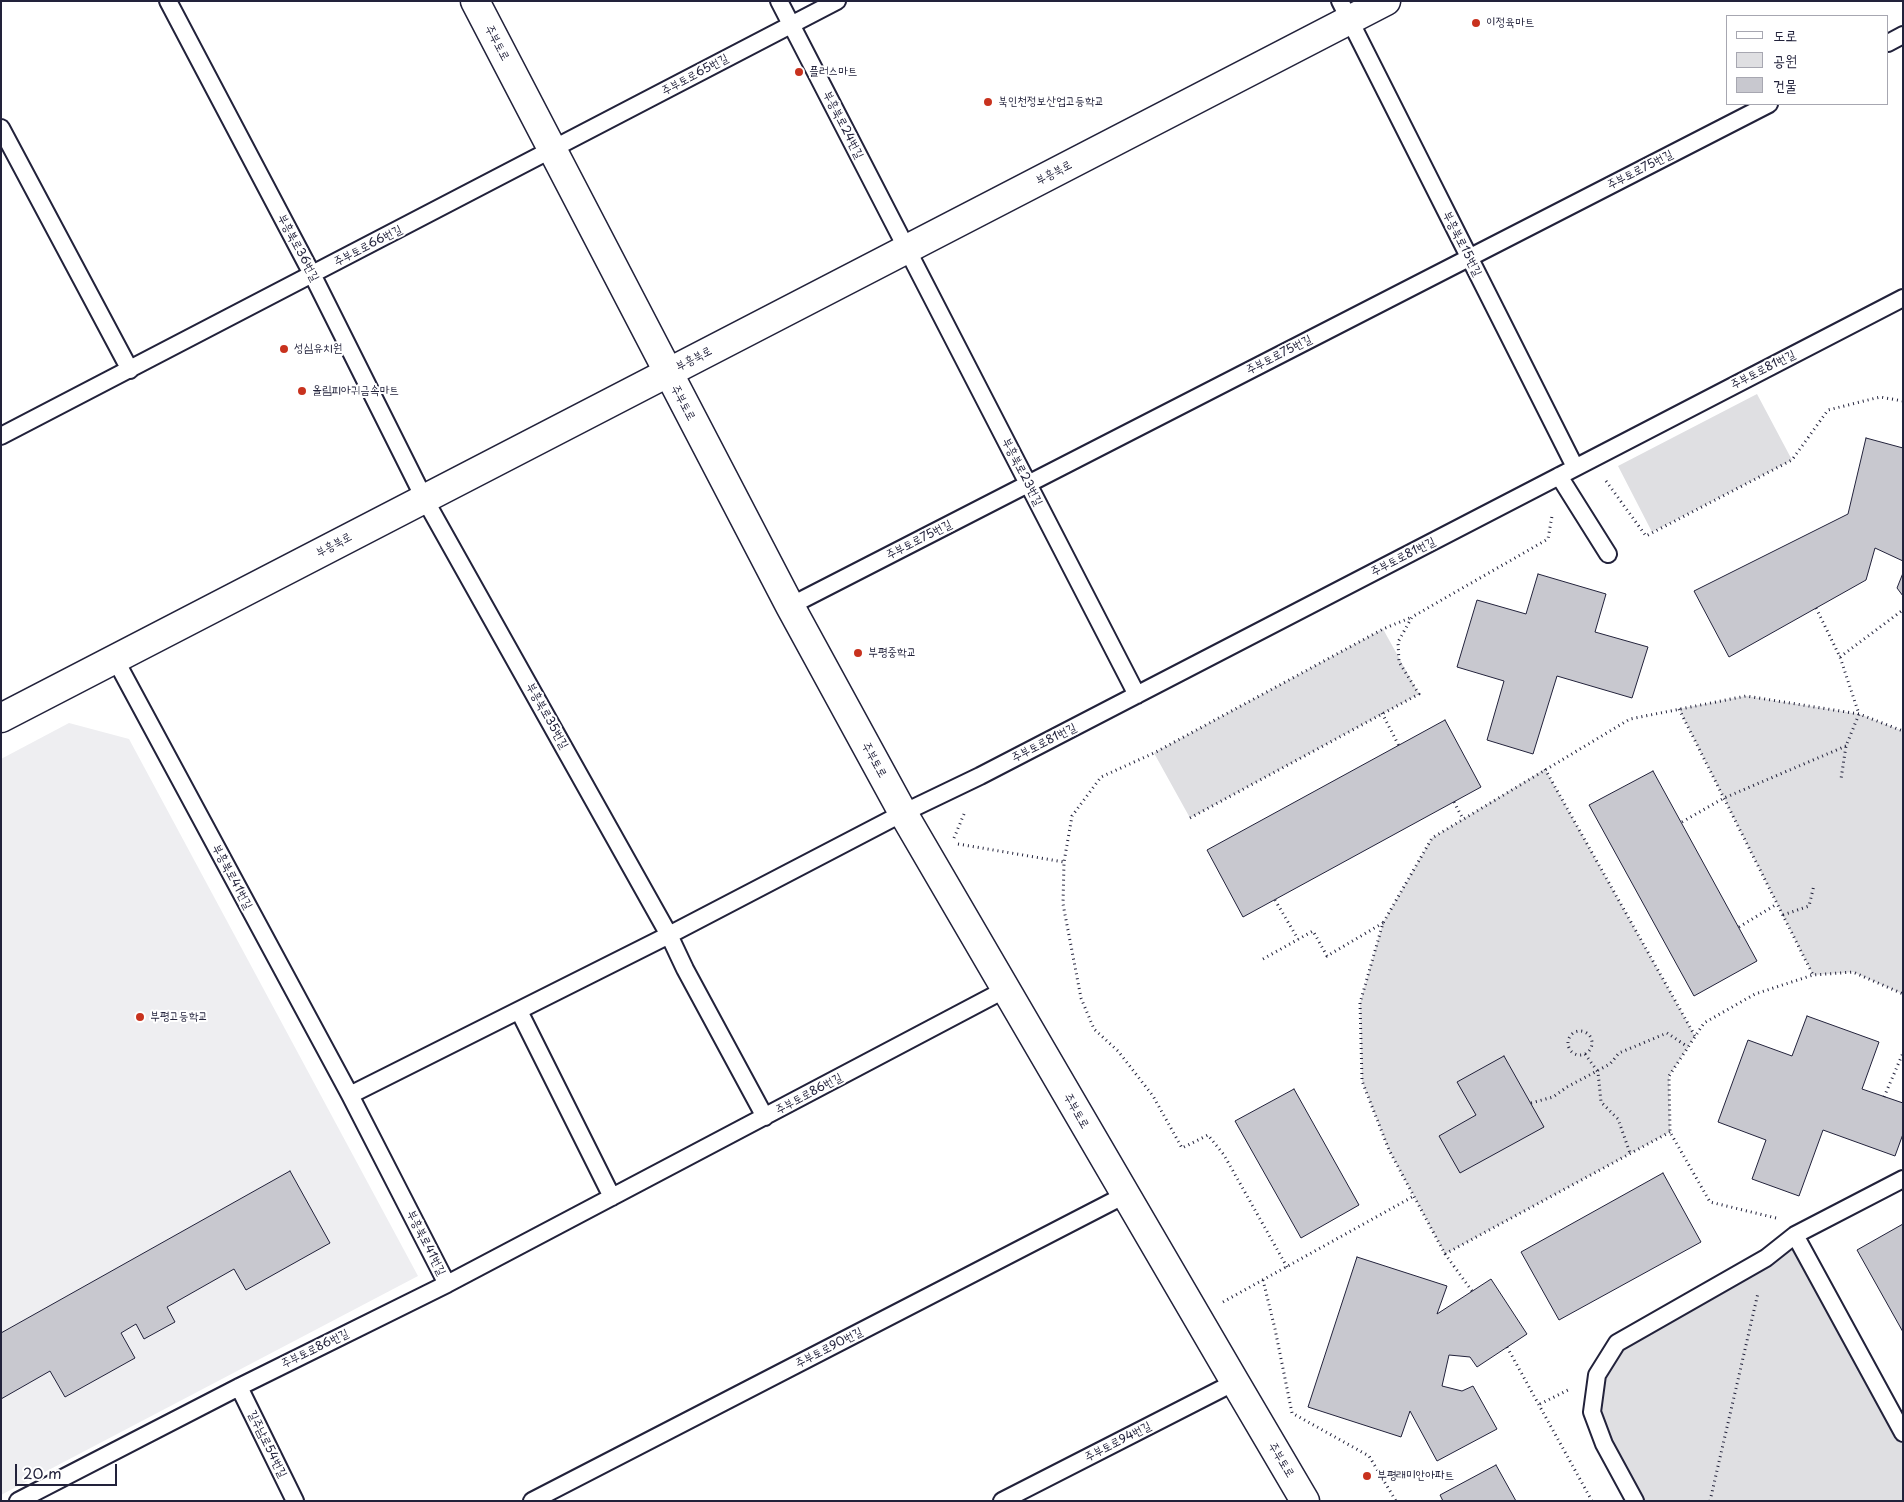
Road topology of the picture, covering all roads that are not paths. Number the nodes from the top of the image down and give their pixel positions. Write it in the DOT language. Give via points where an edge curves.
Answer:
graph roads {
  1 [pos="168,1"];
  2 [pos="475,1"];
  3 [pos="779,1"];
  4 [pos="837,1"];
  5 [pos="1386,1"];
  6 [pos="1345,11"];
  7 [pos="791,25"];
  8 [pos="1903,35"];
  9 [pos="1889,42"];
  10 [pos="1767,105"];
  11 [pos="1,128"];
  12 [pos="552,150"];
  13 [pos="907,249"];
  14 [pos="1469,258"];
  15 [pos="312,274"];
  16 [pos="1903,298"];
  17 [pos="130,370"];
  18 [pos="668,373"];
  19 [pos="1,436"];
  20 [pos="1575,467"];
  21 [pos="1559,476"];
  22 [pos="1028,484"];
  23 [pos="424,498"];
  24 [pos="1608,554"];
  25 [pos="790,606"];
  26 [pos="115,659"];
  27 [pos="1137,695"];
  28 [pos="1,718"];
  29 [pos="903,813"];
  30 [pos="669,935"];
  31 [pos="1006,989"];
  32 [pos="519,1010"];
  33 [pos="350,1096"];
  34 [pos="765,1117"];
  35 [pos="1903,1179"];
  36 [pos="1125,1195"];
  37 [pos="612,1197"];
  38 [pos="1794,1234"];
  39 [pos="447,1284"];
  40 [pos="1234,1382"];
  41 [pos="239,1387"];
  42 [pos="1903,1433"];
  43 [pos="18,1501"];
  44 [pos="295,1501"];
  45 [pos="532,1501"];
  46 [pos="1002,1501"];
  47 [pos="1306,1501"];
  48 [pos="1635,1501"];
  1 -- 15 [label="lane, 부흥북로36번길"];
  2 -- 12 [label="main road, 주부토로"];
  3 -- 7 [label="lane, 부흥북로24번길"];
  4 -- 7 [label="lane, 주부토로65번길"];
  5 -- 6 [label="main road, 부흥북로"];
  6 -- 13 [label="main road, 부흥북로"];
  6 -- 14 [label="lane, 부흥북로15번길"];
  7 -- 12 [label="lane, 주부토로65번길"];
  7 -- 13 [label="lane, 부흥북로24번길"];
  8 -- 9 [label="lane"];
  10 -- 14 [label="lane, 주부토로75번길"];
  11 -- 17 [label="lane"];
  12 -- 15 [label="lane, 주부토로66번길"];
  12 -- 18 [label="main road, 주부토로"];
  13 -- 18 [label="main road, 부흥북로"];
  13 -- 22 [label="lane, 부흥북로23번길"];
  14 -- 20 [label="lane, 부흥북로15번길"];
  14 -- 22 [label="lane, 주부토로75번길"];
  15 -- 17 [label="lane, 주부토로66번길"];
  15 -- 23 [label="lane, 부흥북로36번길"];
  16 -- 20 [label="lane, 주부토로81번길"];
  17 -- 19 [label="lane, 주부토로66번길"];
  18 -- 23 [label="main road, 부흥북로"];
  18 -- 25 [label="main road, 주부토로"];
  20 -- 21 [label="lane, 주부토로81번길"];
  21 -- 24 [label="lane"];
  21 -- 27 [label="lane, 주부토로81번길"];
  22 -- 25 [label="lane, 주부토로75번길"];
  22 -- 27 [label="lane, 부흥북로23번길"];
  23 -- 26 [label="main road, 부흥북로"];
  23 -- 30 [label="lane, 부흥북로35번길"];
  25 -- 29 [label="main road, 주부토로"];
  26 -- 28 [label="main road, 부흥북로"];
  26 -- 33 [label="lane, 부흥북로41번길"];
  27 -- 29 [label="lane, 주부토로81번길"];
  29 -- 30 [label="lane, 주부토로81번길"];
  29 -- 31 [label="main road, 주부토로"];
  30 -- 32 [label="lane"];
  30 -- 34 [label="lane, 부흥북로35번길"];
  31 -- 34 [label="lane, 주부토로86번길"];
  31 -- 36 [label="main road, 주부토로"];
  32 -- 33 [label="lane"];
  32 -- 37 [label="lane"];
  33 -- 39 [label="lane, 부흥북로41번길"];
  34 -- 37 [label="lane, 주부토로86번길"];
  35 -- 38 [label="lane"];
  36 -- 40 [label="main road, 주부토로"];
  36 -- 45 [label="lane, 주부토로90번길"];
  37 -- 39 [label="lane, 주부토로86번길"];
  38 -- 42 [label="lane"];
  38 -- 48 [label="lane" via="1766,1258 1617,1343 1597,1375 1592,1412 1604,1444"];
  39 -- 41 [label="lane, 주부토로86번길"];
  40 -- 46 [label="lane, 주부토로94번길"];
  40 -- 47 [label="main road, 주부토로"];
  41 -- 43 [label="lane, 주부토로86번길"];
  41 -- 44 [label="lane, 길주남로54번길"];
}
